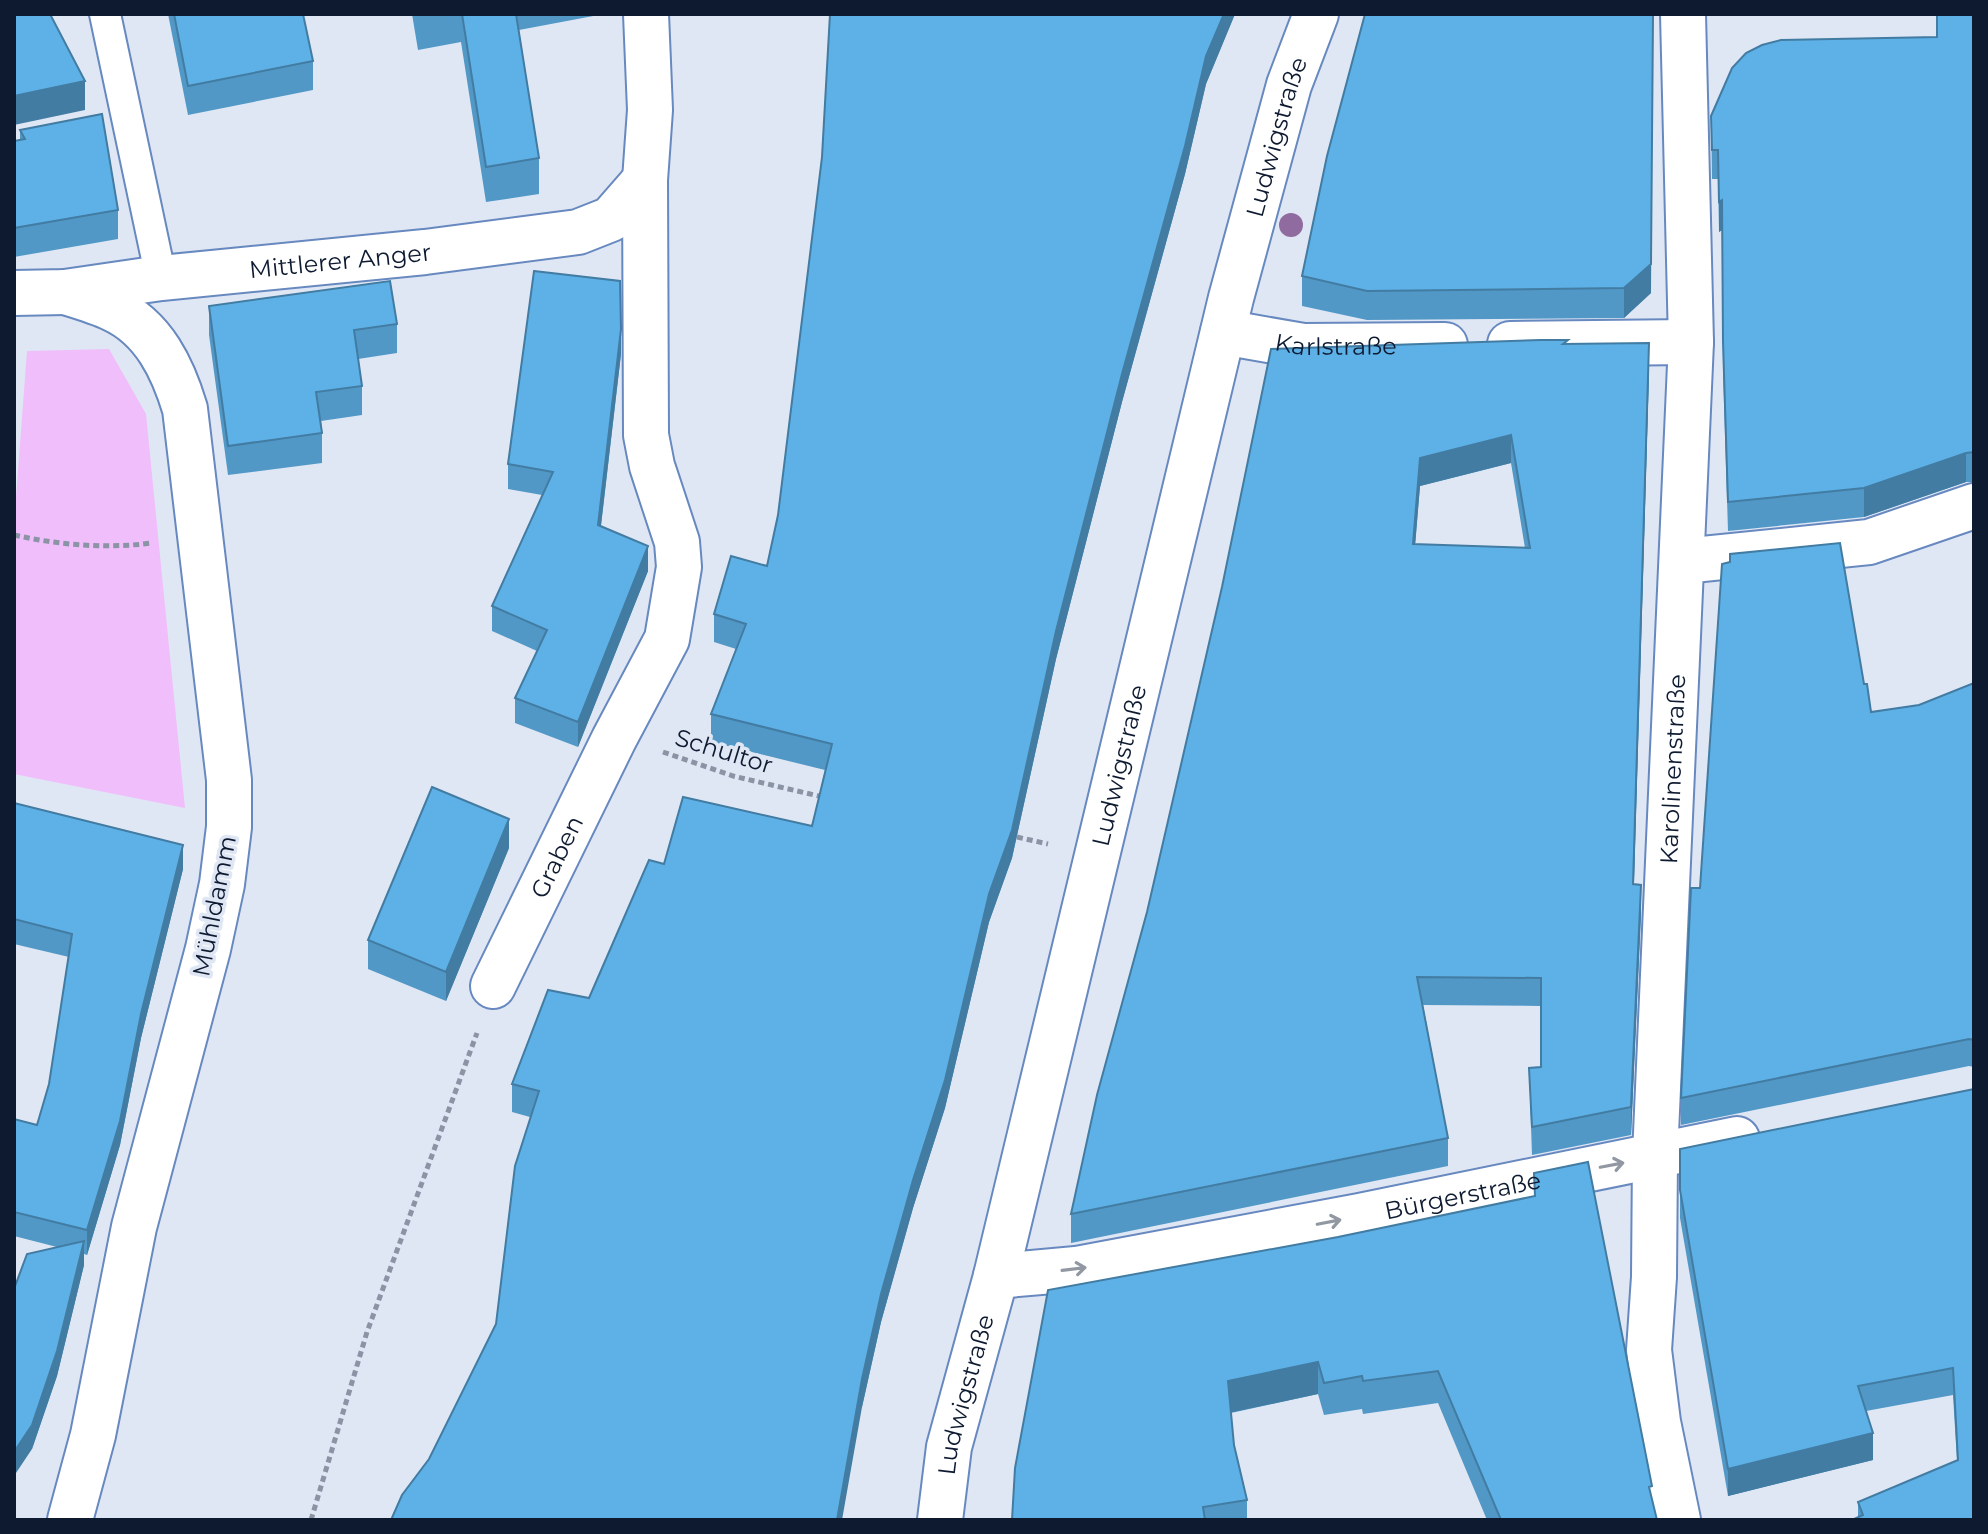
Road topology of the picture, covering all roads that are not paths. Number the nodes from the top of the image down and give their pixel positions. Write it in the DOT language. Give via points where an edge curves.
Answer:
graph roads {
  1 [pos="105,14"];
  2 [pos="646,14"];
  3 [pos="1316,14"];
  4 [pos="1683,14"];
  5 [pos="645,180"];
  6 [pos="161,278"];
  7 [pos="65,292"];
  8 [pos="14,293"];
  9 [pos="1223,332"];
  10 [pos="1691,342"];
  11 [pos="1974,506"];
  12 [pos="1683,561"];
  13 [pos="493,986"];
  14 [pos="1779,1130"];
  15 [pos="1655,1156"];
  16 [pos="996,1276"];
  17 [pos="70,1520"];
  18 [pos="940,1520"];
  19 [pos="1678,1520"];
  1 -- 6 [label="lane" via="113,122"];
  2 -- 5 [label="street, Graben" via="650,110"];
  3 -- 9 [label="street, Ludwigstraße" via="1289,85"];
  4 -- 10 [label="street, Karolinenstraße"];
  5 -- 6 [label="street, Mittlerer Anger" via="611,219 578,232"];
  5 -- 13 [label="street, Graben" via="646,435 677,542 679,567 667,639"];
  6 -- 7 [label="street, Mittlerer Anger"];
  7 -- 8 [label="street, Mittlerer Anger"];
  7 -- 17 [label="street, Mühldamm" via="115,310 145,331 175,378 185,409 229,780 227,841 208,949 134,1227 93,1435"];
  9 -- 10 [label="street, Karlstraße" via="1303,346"];
  9 -- 16 [label="street, Ludwigstraße"];
  10 -- 12 [label="street, Karolinenstraße"];
  11 -- 12 [label="street" via="1869,542"];
  12 -- 15 [label="street, Karolinenstraße"];
  14 -- 15 [label="street, Bürgerstraße"];
  16 -- 15 [label="street, Bürgerstraße, one-way" via="1076,1269"];
  15 -- 19 [label="street, Karolinenstraße" via="1649,1350"];
  16 -- 18 [label="street, Ludwigstraße" via="949,1447"];
}
